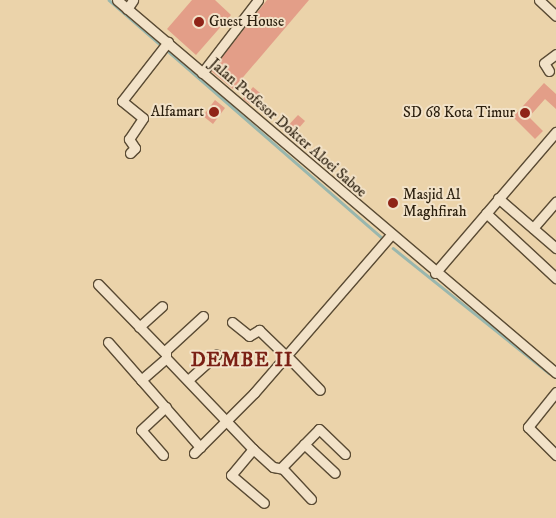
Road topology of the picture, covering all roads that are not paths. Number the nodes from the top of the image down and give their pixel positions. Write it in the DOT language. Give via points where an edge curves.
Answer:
graph roads {
  1 [pos="117,0"];
  2 [pos="133,0"];
  3 [pos="258,0"];
  4 [pos="539,0"];
  5 [pos="127,9"];
  6 [pos="556,16"];
  7 [pos="168,42"];
  8 [pos="556,54"];
  9 [pos="549,71"];
  10 [pos="202,73"];
  11 [pos="556,132"];
  12 [pos="130,153"];
  13 [pos="498,198"];
  14 [pos="556,202"];
  15 [pos="486,213"];
  16 [pos="533,228"];
  17 [pos="390,236"];
  18 [pos="556,248"];
  19 [pos="435,273"];
  20 [pos="556,278"];
  21 [pos="98,284"];
  22 [pos="162,306"];
  23 [pos="203,316"];
  24 [pos="232,322"];
  25 [pos="139,327"];
  26 [pos="108,342"];
  27 [pos="165,355"];
  28 [pos="216,355"];
  29 [pos="286,355"];
  30 [pos="556,374"];
  31 [pos="141,380"];
  32 [pos="188,380"];
  33 [pos="320,390"];
  34 [pos="556,392"];
  35 [pos="166,407"];
  36 [pos="225,422"];
  37 [pos="304,444"];
  38 [pos="253,450"];
  39 [pos="345,454"];
  40 [pos="163,455"];
  41 [pos="556,455"];
  42 [pos="281,468"];
  43 [pos="335,473"];
  44 [pos="311,499"];
  45 [pos="264,503"];
  1 -- 5 [label="street, Jalan Profesor Dokter Aloei Saboe"];
  2 -- 5 [label="street"];
  3 -- 10 [label="street"];
  4 -- 6 [label="street"];
  5 -- 7 [label="street, Jalan Profesor Dokter Aloei Saboe"];
  7 -- 10 [label="street, Jalan Profesor Dokter Aloei Saboe"];
  7 -- 12 [label="street" via="122,101 143,118 129,139 135,148"];
  8 -- 9 [label="street" via="544,63"];
  10 -- 17 [label="street, Jalan Profesor Dokter Aloei Saboe"];
  11 -- 13 [label="street"];
  13 -- 15 [label="street"];
  13 -- 16 [label="street"];
  14 -- 16 [label="street"];
  15 -- 19 [label="street"];
  15 -- 20 [label="street"];
  16 -- 18 [label="street"];
  17 -- 19 [label="street, Jalan Profesor Dokter Aloei Saboe"];
  17 -- 29 [label="street"];
  19 -- 30 [label="street, Jalan Profesor Dokter Aloei Saboe"];
  21 -- 25 [label="street"];
  22 -- 25 [label="street"];
  23 -- 27 [label="street"];
  24 -- 29 [label="street" via="249,336 259,330"];
  25 -- 27 [label="street"];
  26 -- 31 [label="street"];
  27 -- 31 [label="street"];
  27 -- 32 [label="street"];
  28 -- 32 [label="street"];
  29 -- 33 [label="street"];
  29 -- 36 [label="street"];
  31 -- 35 [label="street"];
  32 -- 36 [label="street"];
  34 -- 41 [label="street" via="528,427"];
  35 -- 36 [label="street" via="197,450"];
  35 -- 40 [label="street" via="141,430"];
  36 -- 38 [label="street"];
  37 -- 39 [label="street" via="319,429"];
  37 -- 42 [label="street"];
  37 -- 43 [label="street"];
  38 -- 42 [label="street" via="273,467"];
  38 -- 45 [label="street" via="231,475"];
  42 -- 44 [label="street"];
}
